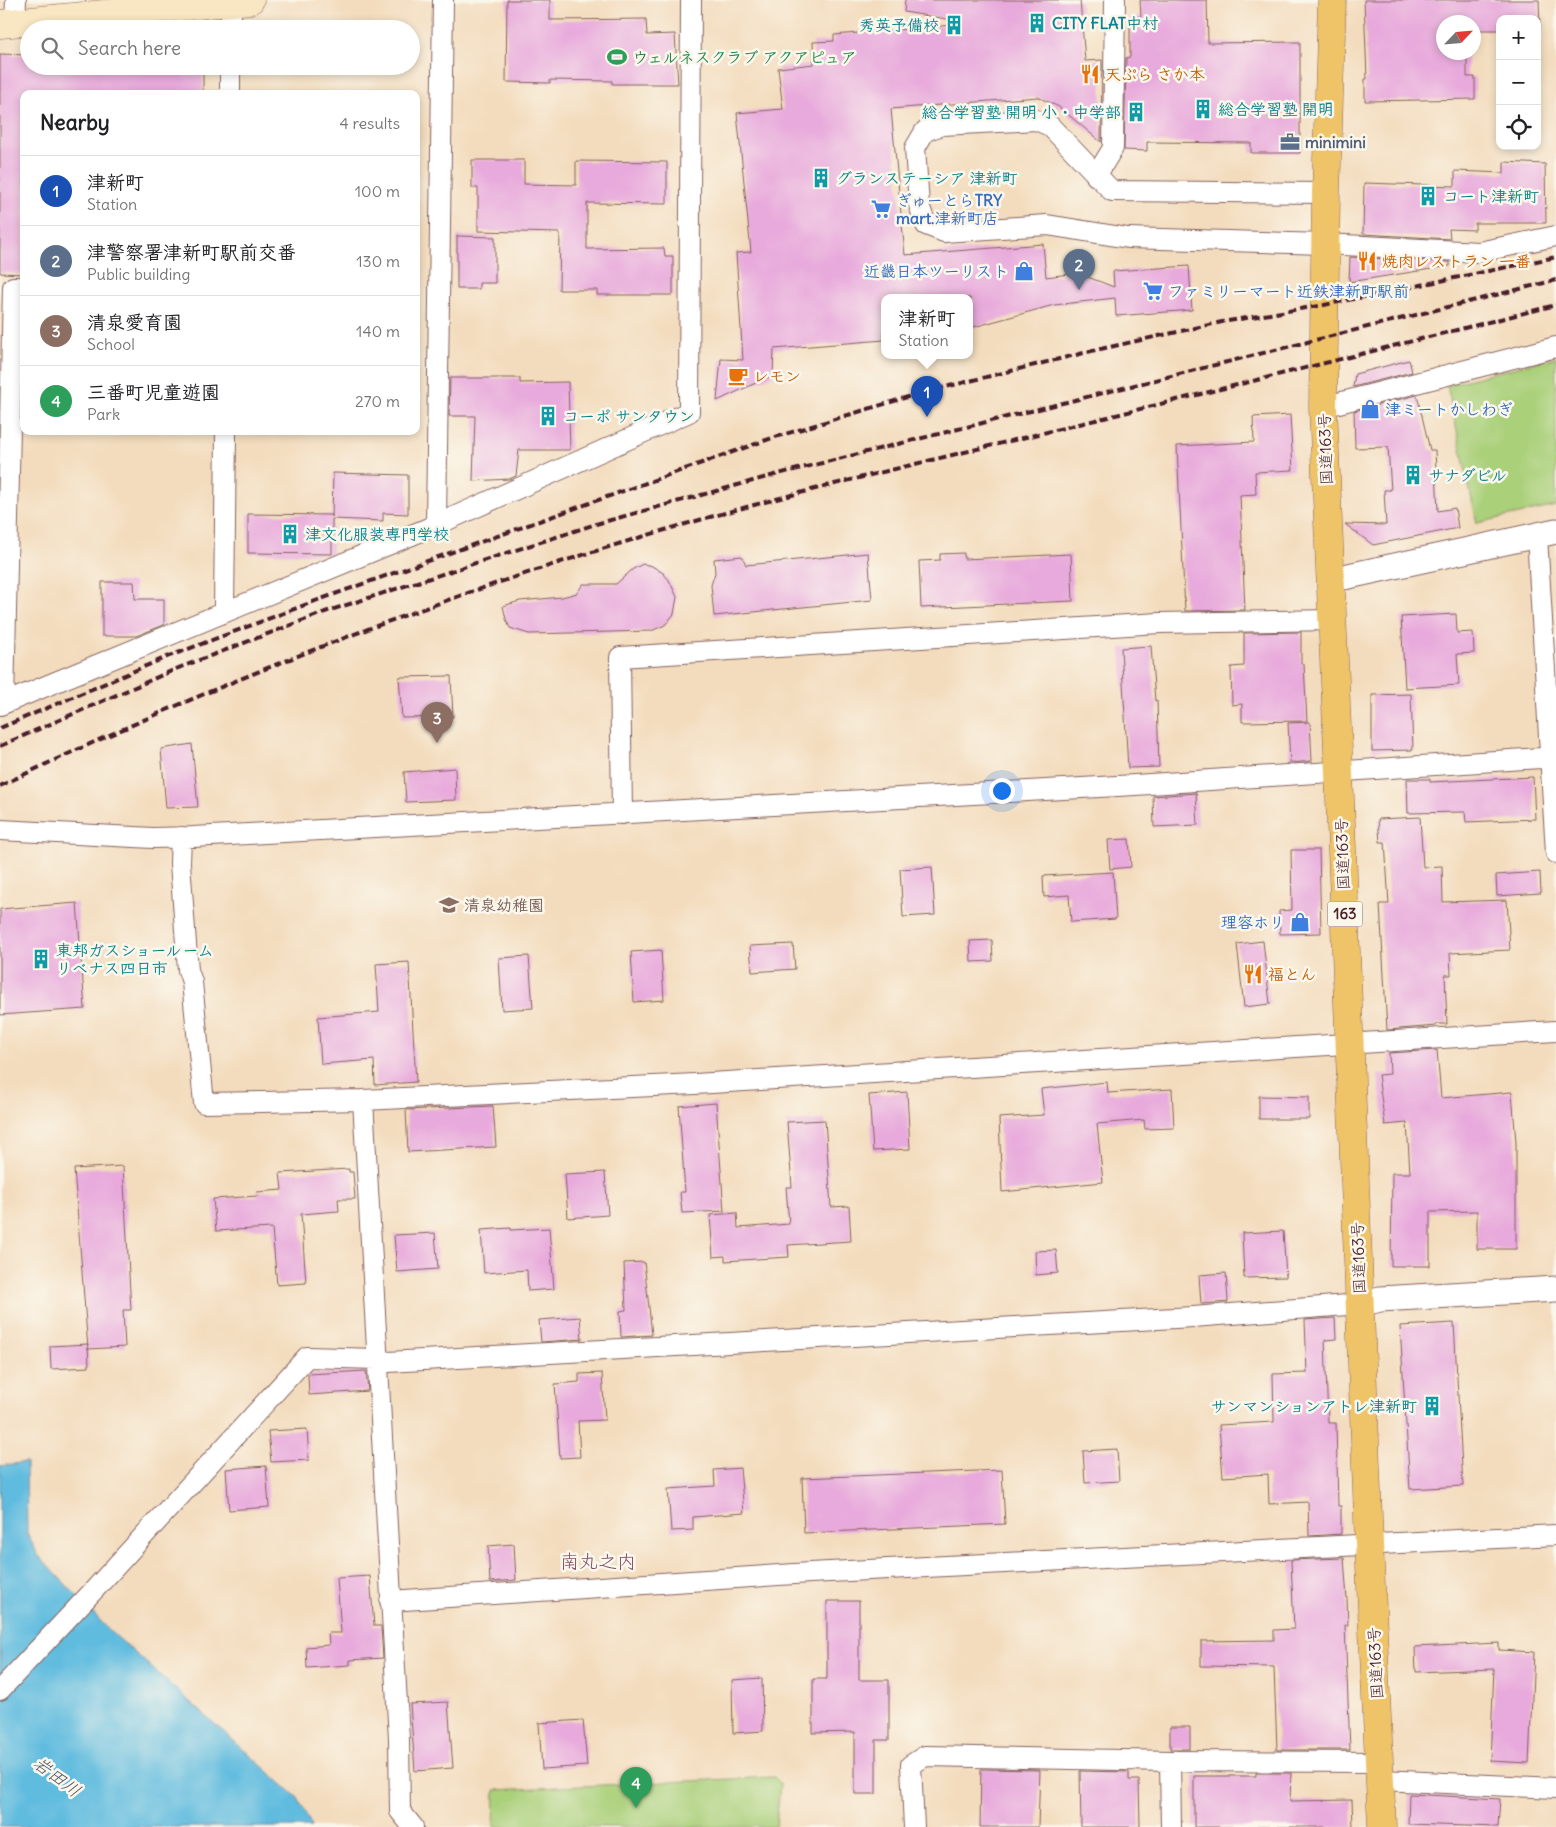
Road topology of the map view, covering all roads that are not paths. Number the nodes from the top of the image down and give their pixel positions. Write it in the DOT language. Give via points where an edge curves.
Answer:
graph roads {
  1 [pos="443,0"];
  2 [pos="691,0"];
  3 [pos="1114,0"];
  4 [pos="1332,0"];
  5 [pos="236,8"];
  6 [pos="10,15"];
  7 [pos="230,75"];
  8 [pos="230,90"];
  9 [pos="1096,176"];
  10 [pos="1326,193"];
  11 [pos="1556,236"];
  12 [pos="1325,244"];
  13 [pos="20,287"];
  14 [pos="1556,347"];
  15 [pos="1323,407"];
  16 [pos="226,435"];
  17 [pos="436,525"];
  18 [pos="1546,534"];
  19 [pos="1330,580"];
  20 [pos="224,611"];
  21 [pos="1332,620"];
  22 [pos="2,704"];
  23 [pos="1553,758"];
  24 [pos="1340,773"];
  25 [pos="622,814"];
  26 [pos="0,830"];
  27 [pos="181,837"];
  28 [pos="1556,853"];
  29 [pos="1556,1031"];
  30 [pos="1350,1044"];
  31 [pos="363,1100"];
  32 [pos="1556,1289"];
  33 [pos="1360,1304"];
  34 [pos="377,1359"];
  35 [pos="1556,1534"];
  36 [pos="1369,1543"];
  37 [pos="390,1602"];
  38 [pos="0,1690"];
  39 [pos="1170,1762"];
  40 [pos="1380,1771"];
  41 [pos="1556,1788"];
  42 [pos="413,1827"];
  43 [pos="914,1827"];
  44 [pos="1171,1827"];
  45 [pos="1382,1827"];
  1 -- 17 [label="street"];
  2 -- 17 [label="street" via="689,412"];
  3 -- 9 [label="street" via="1113,148"];
  4 -- 10 [label="highway, 国道163号 / 163"];
  5 -- 6 [label="main road"];
  7 -- 8 [label="street"];
  9 -- 10 [label="street" via="1112,191"];
  9 -- 12 [label="street" via="1050,126 1036,120 942,125 925,131 915,148 919,205 926,225 944,232 1047,225 1128,238"];
  10 -- 12 [label="highway, 国道163号 / 163"];
  11 -- 12 [label="street" via="1478,252"];
  12 -- 15 [label="highway, 国道163号 / 163"];
  13 -- 22 [label="street" via="14,287"];
  14 -- 15 [label="street"];
  15 -- 19 [label="highway, 国道163号 / 163"];
  16 -- 20 [label="street"];
  17 -- 20 [label="street"];
  18 -- 19 [label="street"];
  18 -- 23 [label="street"];
  19 -- 21 [label="highway, 国道163号 / 163"];
  20 -- 22 [label="street"];
  21 -- 24 [label="highway, 国道163号 / 163"];
  21 -- 25 [label="street" via="1159,623 620,657"];
  23 -- 24 [label="street"];
  23 -- 28 [label="street"];
  24 -- 25 [label="street"];
  24 -- 30 [label="highway, 国道163号 / 163"];
  25 -- 27 [label="street"];
  26 -- 27 [label="street"];
  27 -- 31 [label="street" via="188,970 192,982 204,1103"];
  29 -- 30 [label="street"];
  30 -- 31 [label="street" via="695,1084"];
  30 -- 33 [label="highway, 国道163号 / 163"];
  31 -- 34 [label="street"];
  32 -- 33 [label="street" via="1380,1299"];
  33 -- 34 [label="street" via="398,1362"];
  33 -- 36 [label="highway, 国道163号 / 163"];
  34 -- 37 [label="street"];
  34 -- 38 [label="street" via="307,1357"];
  35 -- 36 [label="street"];
  36 -- 37 [label="street" via="810,1573"];
  36 -- 40 [label="highway, 国道163号 / 163"];
  37 -- 42 [label="street" via="400,1811"];
  39 -- 40 [label="street"];
  39 -- 43 [label="street" via="925,1756 911,1765"];
  39 -- 44 [label="street"];
  40 -- 41 [label="street"];
  40 -- 45 [label="highway, 国道163号 / 163"];
}
